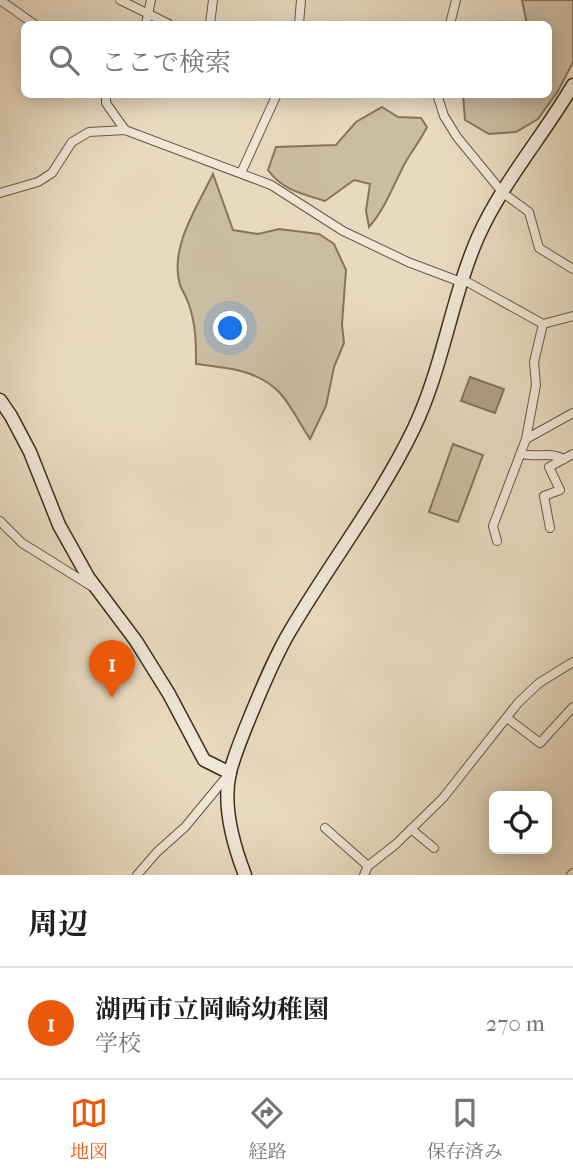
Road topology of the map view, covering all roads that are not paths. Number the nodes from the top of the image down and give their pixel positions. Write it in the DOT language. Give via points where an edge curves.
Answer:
graph roads {
  1 [pos="0,0"];
  2 [pos="120,0"];
  3 [pos="151,0"];
  4 [pos="213,0"];
  5 [pos="301,0"];
  6 [pos="456,0"];
  7 [pos="147,20"];
  8 [pos="30,21"];
  9 [pos="210,21"];
  10 [pos="299,21"];
  11 [pos="451,21"];
  12 [pos="573,85"];
  13 [pos="106,98"];
  14 [pos="275,98"];
  15 [pos="438,98"];
  16 [pos="125,130"];
  17 [pos="241,173"];
  18 [pos="0,193"];
  19 [pos="503,193"];
  20 [pos="573,269"];
  21 [pos="462,281"];
  22 [pos="573,316"];
  23 [pos="543,324"];
  24 [pos="0,400"];
  25 [pos="573,413"];
  26 [pos="526,439"];
  27 [pos="545,453"];
  28 [pos="521,454"];
  29 [pos="573,454"];
  30 [pos="564,459"];
  31 [pos="549,467"];
  32 [pos="0,521"];
  33 [pos="550,528"];
  34 [pos="497,541"];
  35 [pos="100,591"];
  36 [pos="573,662"];
  37 [pos="573,707"];
  38 [pos="507,718"];
  39 [pos="230,773"];
  40 [pos="325,828"];
  41 [pos="411,829"];
  42 [pos="434,848"];
  43 [pos="368,866"];
  44 [pos="137,875"];
  45 [pos="245,875"];
  46 [pos="363,875"];
  1 -- 8 [label="street"];
  2 -- 7 [label="street"];
  3 -- 7 [label="street"];
  4 -- 9 [label="street"];
  5 -- 10 [label="street"];
  6 -- 11 [label="street"];
  12 -- 19 [label="main road"];
  13 -- 16 [label="street"];
  14 -- 17 [label="street"];
  15 -- 19 [label="street" via="457,137"];
  16 -- 17 [label="street"];
  16 -- 18 [label="street" via="89,132 72,142 52,173"];
  17 -- 21 [label="street" via="271,186 343,232"];
  19 -- 20 [label="street" via="529,212 539,248"];
  19 -- 21 [label="main road" via="479,236"];
  21 -- 23 [label="street"];
  21 -- 39 [label="main road" via="414,427 381,488 289,632 267,675"];
  22 -- 23 [label="street"];
  23 -- 26 [label="street"];
  24 -- 35 [label="main road" via="30,452 59,525"];
  25 -- 26 [label="street"];
  26 -- 28 [label="street"];
  27 -- 28 [label="street"];
  27 -- 30 [label="street"];
  27 -- 31 [label="street"];
  28 -- 34 [label="street" via="493,526"];
  29 -- 30 [label="street"];
  30 -- 31 [label="street"];
  31 -- 33 [label="street" via="560,490 544,496"];
  32 -- 35 [label="street" via="22,543"];
  35 -- 39 [label="main road" via="136,640 204,760"];
  36 -- 38 [label="street" via="534,687"];
  37 -- 38 [label="street" via="540,743"];
  38 -- 41 [label="street" via="443,798"];
  39 -- 44 [label="street"];
  39 -- 45 [label="main road" via="228,801 235,850"];
  40 -- 43 [label="street"];
  41 -- 42 [label="street"];
  41 -- 43 [label="street"];
  43 -- 46 [label="street"];
}
